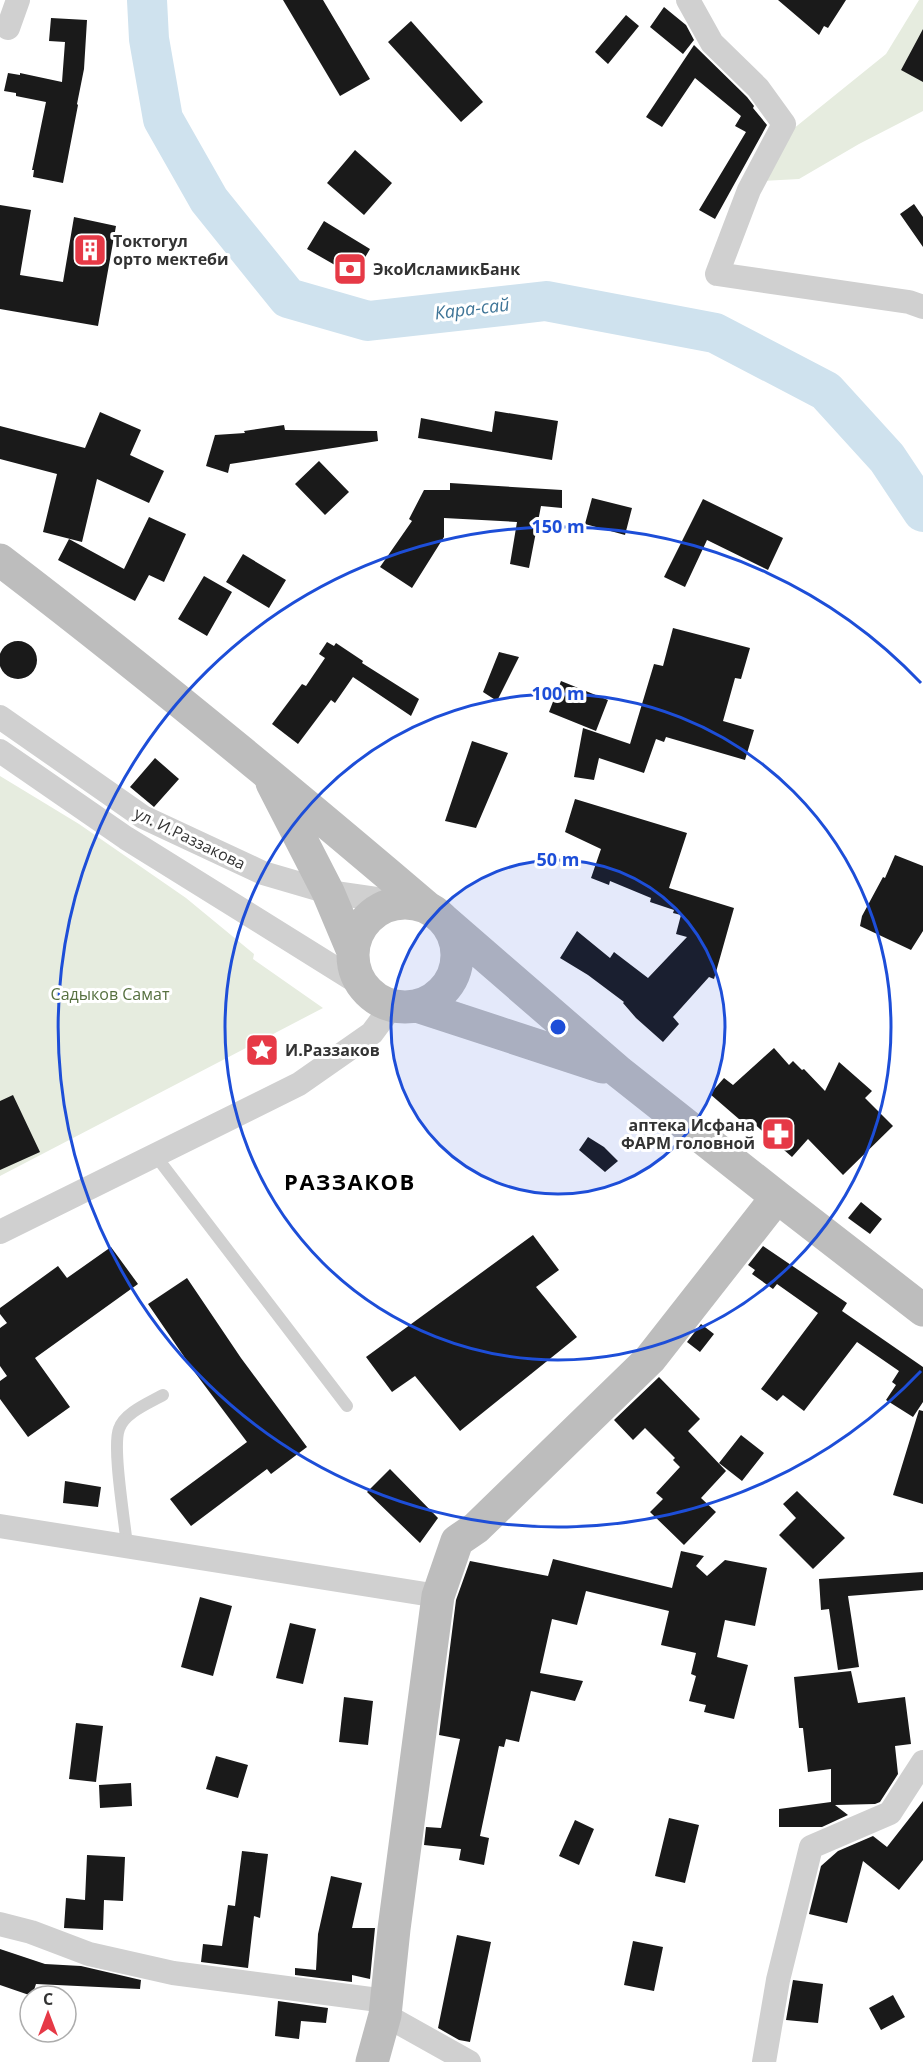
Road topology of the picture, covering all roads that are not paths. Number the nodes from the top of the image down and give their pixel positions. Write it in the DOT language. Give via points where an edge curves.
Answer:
graph roads {
  1 [pos="18,0"];
  2 [pos="688,0"];
  3 [pos="8,28"];
  4 [pos="923,307"];
  5 [pos="0,560"];
  6 [pos="0,717"];
  7 [pos="0,751"];
  8 [pos="264,769"];
  9 [pos="328,892"];
  10 [pos="424,909"];
  11 [pos="352,949"];
  12 [pos="362,985"];
  13 [pos="405,1006"];
  14 [pos="619,1072"];
  15 [pos="155,1155"];
  16 [pos="777,1197"];
  17 [pos="0,1232"];
  18 [pos="923,1310"];
  19 [pos="163,1395"];
  20 [pos="347,1406"];
  21 [pos="0,1526"];
  22 [pos="127,1546"];
  23 [pos="438,1596"];
  24 [pos="923,1762"];
  25 [pos="0,1924"];
  26 [pos="385,2008"];
  27 [pos="372,2062"];
  28 [pos="469,2062"];
  29 [pos="764,2062"];
  1 -- 3 [label="street"];
  2 -- 4 [label="street" via="712,43 758,88 784,124 749,190 717,274"];
  5 -- 8 [label="main road"];
  6 -- 9 [label="street, ул. И.Раззакова" via="143,817 263,873"];
  7 -- 12 [label="street, ул. И.Раззакова" via="126,838"];
  8 -- 9 [label="main road"];
  8 -- 10 [label="main road"];
  9 -- 10 [label="street, ул. И.Раззакова"];
  9 -- 11 [label="main road"];
  10 -- 11 [label="main road" via="392,905 370,916 358,931"];
  10 -- 13 [label="main road" via="447,925 457,961 440,994 429,1001"];
  10 -- 14 [label="main road"];
  11 -- 12 [label="main road"];
  12 -- 13 [label="main road" via="370,994"];
  13 -- 14 [label="main road"];
  13 -- 15 [label="street" via="299,1084"];
  14 -- 16 [label="main road"];
  15 -- 17 [label="street"];
  15 -- 20 [label="lane"];
  16 -- 18 [label="main road"];
  16 -- 23 [label="main road" via="650,1359 477,1528 457,1541"];
  19 -- 22 [label="lane" via="127,1417 119,1429 117,1447"];
  21 -- 22 [label="street"];
  22 -- 23 [label="street"];
  23 -- 26 [label="main road"];
  24 -- 29 [label="street" via="890,1813 811,1848 778,1980"];
  25 -- 26 [label="street" via="89,1954 174,1973"];
  26 -- 27 [label="main road"];
  26 -- 28 [label="street"];
}
